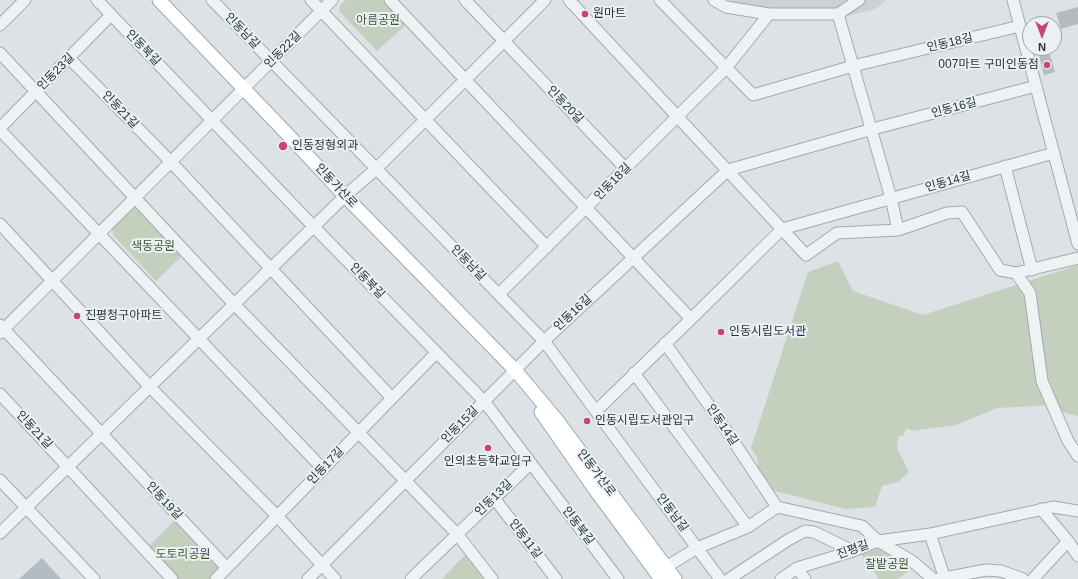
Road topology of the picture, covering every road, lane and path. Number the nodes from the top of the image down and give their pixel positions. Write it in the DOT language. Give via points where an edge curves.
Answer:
graph roads {
  1 [pos="25,0"];
  2 [pos="97,0"];
  3 [pos="159,0"];
  4 [pos="212,0"];
  5 [pos="312,0"];
  6 [pos="332,0"];
  7 [pos="390,0"];
  8 [pos="465,0"];
  9 [pos="545,0"];
  10 [pos="568,0"];
  11 [pos="660,0"];
  12 [pos="714,0"];
  13 [pos="859,0"];
  14 [pos="1013,0"];
  15 [pos="322,11"];
  16 [pos="769,14"];
  17 [pos="838,14"];
  18 [pos="111,15"];
  19 [pos="0,25"];
  20 [pos="1020,26"];
  21 [pos="504,41"];
  22 [pos="0,53"];
  23 [pos="69,58"];
  24 [pos="271,61"];
  25 [pos="853,66"];
  26 [pos="726,68"];
  27 [pos="465,80"];
  28 [pos="1036,86"];
  29 [pos="244,89"];
  30 [pos="35,92"];
  31 [pos="678,117"];
  32 [pos="212,120"];
  33 [pos="425,120"];
  34 [pos="0,129"];
  35 [pos="871,130"];
  36 [pos="1054,153"];
  37 [pos="171,162"];
  38 [pos="1005,166"];
  39 [pos="376,169"];
  40 [pos="626,169"];
  41 [pos="728,170"];
  42 [pos="345,196"];
  43 [pos="136,197"];
  44 [pos="891,198"];
  45 [pos="586,208"];
  46 [pos="0,224"];
  47 [pos="314,227"];
  48 [pos="782,229"];
  49 [pos="898,230"];
  50 [pos="99,234"];
  51 [pos="1078,244"];
  52 [pos="546,247"];
  53 [pos="632,257"];
  54 [pos="1078,258"];
  55 [pos="271,269"];
  56 [pos="1032,270"];
  57 [pos="1016,273"];
  58 [pos="53,280"];
  59 [pos="499,294"];
  60 [pos="234,304"];
  61 [pos="691,319"];
  62 [pos="1,329"];
  63 [pos="199,339"];
  64 [pos="544,341"];
  65 [pos="665,343"];
  66 [pos="436,353"];
  67 [pos="515,370"];
  68 [pos="634,373"];
  69 [pos="150,387"];
  70 [pos="0,394"];
  71 [pos="392,398"];
  72 [pos="484,401"];
  73 [pos="596,411"];
  74 [pos="358,433"];
  75 [pos="102,434"];
  76 [pos="1078,456"];
  77 [pos="531,463"];
  78 [pos="68,467"];
  79 [pos="323,469"];
  80 [pos="0,480"];
  81 [pos="406,480"];
  82 [pos="494,498"];
  83 [pos="777,507"];
  84 [pos="26,508"];
  85 [pos="1041,509"];
  86 [pos="1078,511"];
  87 [pos="277,516"];
  88 [pos="748,526"];
  89 [pos="0,533"];
  90 [pos="457,534"];
  91 [pos="930,534"];
  92 [pos="878,541"];
  93 [pos="1068,541"];
  94 [pos="697,548"];
  95 [pos="853,551"];
  96 [pos="1078,556"];
  97 [pos="322,565"];
  98 [pos="227,568"];
  99 [pos="797,568"];
  100 [pos="664,573"];
  101 [pos="943,578"];
  102 [pos="94,579"];
  103 [pos="172,579"];
  104 [pos="216,579"];
  105 [pos="308,579"];
  106 [pos="335,579"];
  107 [pos="411,579"];
  108 [pos="492,579"];
  109 [pos="556,579"];
  110 [pos="618,579"];
  111 [pos="675,579"];
  112 [pos="720,579"];
  113 [pos="729,579"];
  114 [pos="781,579"];
  115 [pos="805,579"];
  116 [pos="932,579"];
  117 [pos="1023,579"];
  118 [pos="1033,579"];
  1 -- 19 [label="street"];
  2 -- 18 [label="street, 인동북길"];
  3 -- 29 [label="main road, 인동가산로"];
  4 -- 24 [label="street, 인동남길"];
  5 -- 15 [label="street"];
  6 -- 15 [label="street, 인동22길"];
  7 -- 27 [label="street"];
  8 -- 21 [label="street, 인동20길"];
  9 -- 21 [label="street"];
  10 -- 31 [label="street"];
  11 -- 26 [label="street"];
  12 -- 16 [label="street" via="726,6"];
  13 -- 17 [label="street"];
  14 -- 20 [label="street"];
  15 -- 24 [label="street, 인동22길"];
  15 -- 33 [label="street"];
  16 -- 17 [label="street"];
  16 -- 26 [label="street, 인동18길"];
  17 -- 25 [label="street"];
  18 -- 23 [label="street, 인동23길"];
  18 -- 32 [label="street, 인동북길"];
  20 -- 25 [label="street, 인동18길"];
  20 -- 28 [label="street"];
  21 -- 27 [label="street"];
  21 -- 40 [label="street, 인동20길"];
  22 -- 30 [label="street"];
  23 -- 30 [label="street, 인동23길"];
  23 -- 37 [label="street, 인동21길"];
  24 -- 29 [label="street, 인동22길"];
  24 -- 39 [label="street, 인동남길"];
  25 -- 26 [label="street, 인동18길" via="753,94"];
  25 -- 35 [label="street"];
  26 -- 31 [label="street, 인동18길"];
  27 -- 33 [label="street"];
  27 -- 45 [label="street"];
  28 -- 35 [label="street, 인동16길"];
  28 -- 36 [label="street"];
  29 -- 32 [label="street"];
  29 -- 42 [label="main road, 인동가산로"];
  30 -- 34 [label="street, 인동23길"];
  30 -- 43 [label="street"];
  31 -- 40 [label="street, 인동18길"];
  31 -- 41 [label="street"];
  32 -- 37 [label="street"];
  32 -- 47 [label="street, 인동북길"];
  33 -- 39 [label="street"];
  33 -- 52 [label="street"];
  34 -- 50 [label="street"];
  35 -- 41 [label="street, 인동16길"];
  35 -- 44 [label="street"];
  36 -- 38 [label="street, 인동14길"];
  36 -- 51 [label="street"];
  37 -- 43 [label="street"];
  37 -- 55 [label="street"];
  38 -- 44 [label="street, 인동14길"];
  38 -- 56 [label="street"];
  39 -- 42 [label="street"];
  39 -- 59 [label="street, 인동남길"];
  40 -- 45 [label="street, 인동18길"];
  41 -- 48 [label="street"];
  41 -- 53 [label="street, 인동16길"];
  42 -- 47 [label="street"];
  42 -- 67 [label="main road, 인동가산로"];
  43 -- 50 [label="street"];
  43 -- 60 [label="street"];
  44 -- 48 [label="street, 인동14길"];
  44 -- 49 [label="street"];
  45 -- 52 [label="street, 인동18길"];
  45 -- 53 [label="street"];
  46 -- 58 [label="street"];
  47 -- 55 [label="street"];
  47 -- 66 [label="street, 인동북길"];
  48 -- 49 [label="street" via="806,256 837,233"];
  48 -- 61 [label="street, 인동14길"];
  49 -- 57 [label="street" via="947,214 962,212 1000,270"];
  50 -- 58 [label="street"];
  50 -- 63 [label="street"];
  52 -- 59 [label="street, 인동18길"];
  53 -- 61 [label="street"];
  53 -- 64 [label="street, 인동16길"];
  54 -- 56 [label="street"];
  55 -- 60 [label="street"];
  55 -- 71 [label="street"];
  56 -- 57 [label="street"];
  57 -- 76 [label="street" via="1030,293 1042,381 1068,441"];
  58 -- 62 [label="street"];
  58 -- 69 [label="street"];
  59 -- 64 [label="street, 인동남길"];
  60 -- 63 [label="street"];
  60 -- 74 [label="street"];
  61 -- 65 [label="street, 인동14길"];
  62 -- 75 [label="street, 인동19길"];
  63 -- 69 [label="street"];
  63 -- 79 [label="street"];
  64 -- 67 [label="street, 인동16길"];
  64 -- 73 [label="street, 인동남길"];
  65 -- 68 [label="street, 인동14길"];
  65 -- 83 [label="street, 인동14길"];
  66 -- 71 [label="street, 인동17길"];
  66 -- 72 [label="street, 인동북길"];
  67 -- 72 [label="street, 인동15길"];
  67 -- 100 [label="main road, 인동가산로" via="556,419"];
  68 -- 73 [label="street, 인동14길"];
  68 -- 88 [label="street"];
  69 -- 75 [label="street"];
  69 -- 87 [label="street"];
  70 -- 78 [label="street, 인동21길"];
  71 -- 74 [label="street, 인동17길"];
  72 -- 77 [label="street, 인동북길"];
  72 -- 81 [label="street, 인동15길"];
  73 -- 94 [label="street, 인동남길"];
  74 -- 79 [label="street, 인동17길"];
  74 -- 81 [label="street"];
  75 -- 78 [label="street"];
  75 -- 98 [label="street, 인동19길"];
  77 -- 82 [label="street, 인동13길"];
  77 -- 110 [label="street, 인동북길"];
  78 -- 84 [label="street"];
  78 -- 103 [label="street"];
  79 -- 87 [label="street, 인동17길"];
  80 -- 84 [label="street"];
  81 -- 90 [label="street"];
  81 -- 97 [label="street, 인동15길"];
  82 -- 90 [label="street, 인동13길"];
  82 -- 109 [label="street, 인동11길"];
  83 -- 88 [label="street"];
  83 -- 92 [label="street" via="862,526"];
  84 -- 89 [label="street"];
  84 -- 102 [label="street"];
  85 -- 86 [label="street, 진평길" via="1052,507"];
  85 -- 91 [label="street, 진평길"];
  85 -- 93 [label="street"];
  87 -- 97 [label="street"];
  87 -- 98 [label="street, 인동17길"];
  88 -- 94 [label="street"];
  90 -- 107 [label="street, 인동13길"];
  90 -- 108 [label="street"];
  91 -- 92 [label="street, 진평길"];
  91 -- 101 [label="street"];
  92 -- 95 [label="street, 진평길"];
  92 -- 116 [label="street" via="912,560"];
  93 -- 96 [label="street"];
  93 -- 118 [label="street"];
  94 -- 100 [label="street"];
  94 -- 112 [label="street, 인동남길"];
  95 -- 99 [label="street, 진평길"];
  95 -- 113 [label="street" via="814,532 805,531"];
  97 -- 105 [label="street, 인동15길"];
  97 -- 106 [label="street"];
  98 -- 104 [label="street, 인동17길"];
  99 -- 114 [label="street, 진평길"];
  99 -- 115 [label="street"];
  100 -- 111 [label="main road, 인동가산로"];
  101 -- 117 [label="street" via="986,570 1001,571"];
}
